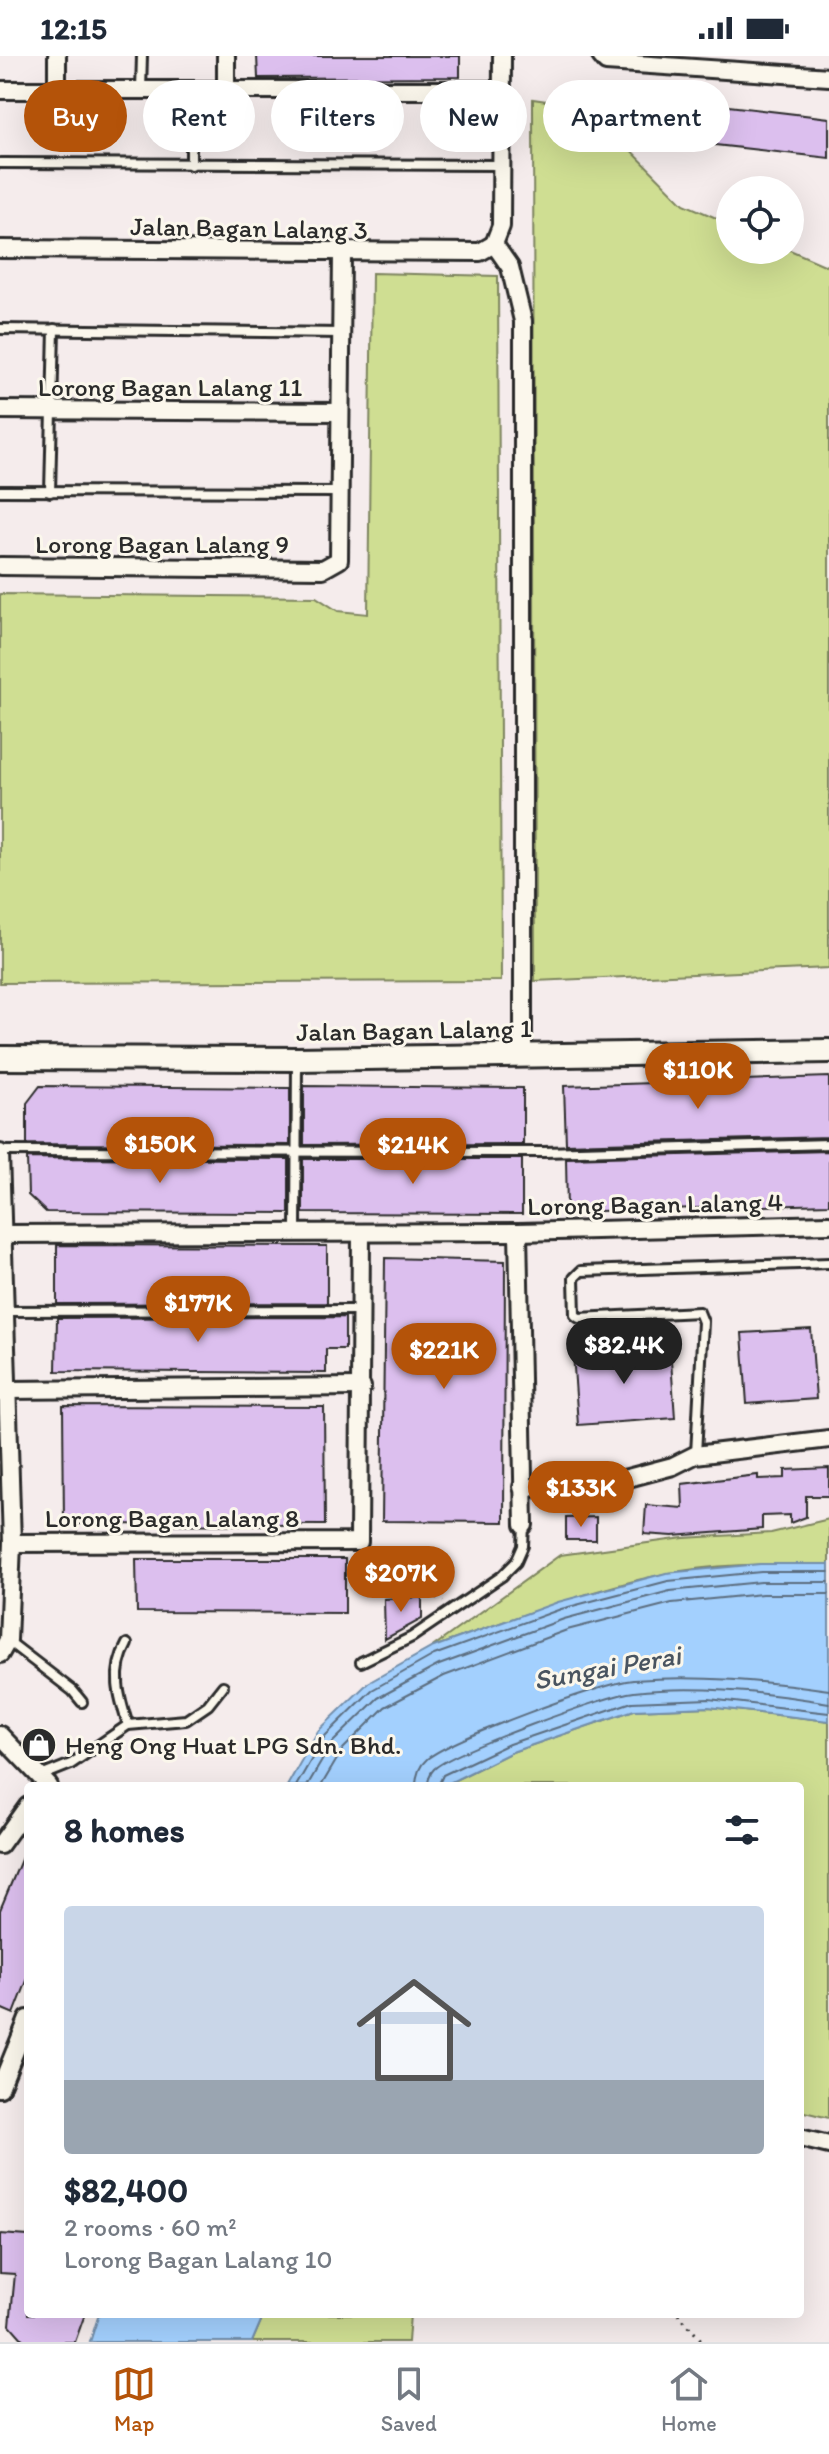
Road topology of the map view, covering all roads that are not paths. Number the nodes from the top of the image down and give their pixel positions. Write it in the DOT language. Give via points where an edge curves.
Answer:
graph roads {
  1 [pos="57,56"];
  2 [pos="142,56"];
  3 [pos="226,56"];
  4 [pos="502,56"];
  5 [pos="601,56"];
  6 [pos="829,77"];
  7 [pos="57,80"];
  8 [pos="226,80"];
  9 [pos="501,80"];
  10 [pos="0,90"];
  11 [pos="24,90"];
  12 [pos="127,90"];
  13 [pos="141,90"];
  14 [pos="420,90"];
  15 [pos="255,91"];
  16 [pos="191,152"];
  17 [pos="501,152"];
  18 [pos="0,163"];
  19 [pos="191,165"];
  20 [pos="501,165"];
  21 [pos="494,244"];
  22 [pos="0,249"];
  23 [pos="342,254"];
  24 [pos="0,329"];
  25 [pos="54,329"];
  26 [pos="341,333"];
  27 [pos="0,410"];
  28 [pos="50,411"];
  29 [pos="339,412"];
  30 [pos="0,491"];
  31 [pos="50,492"];
  32 [pos="340,492"];
  33 [pos="0,566"];
  34 [pos="829,1051"];
  35 [pos="523,1057"];
  36 [pos="0,1058"];
  37 [pos="297,1059"];
  38 [pos="829,1144"];
  39 [pos="297,1151"];
  40 [pos="0,1152"];
  41 [pos="829,1224"];
  42 [pos="296,1232"];
  43 [pos="518,1232"];
  44 [pos="361,1233"];
  45 [pos="2,1234"];
  46 [pos="829,1263"];
  47 [pos="362,1310"];
  48 [pos="3,1311"];
  49 [pos="362,1387"];
  50 [pos="5,1390"];
  51 [pos="829,1439"];
  52 [pos="695,1455"];
  53 [pos="522,1487"];
  54 [pos="524,1525"];
  55 [pos="12,1543"];
  56 [pos="127,1644"];
  57 [pos="4,1647"];
  58 [pos="361,1662"];
  59 [pos="223,1686"];
  60 [pos="82,1702"];
  61 [pos="128,1725"];
  62 [pos="0,1735"];
  63 [pos="41,1782"];
  64 [pos="44,1782"];
  65 [pos="24,1812"];
  66 [pos="0,1845"];
  67 [pos="24,2030"];
  68 [pos="0,2088"];
  69 [pos="804,2139"];
  70 [pos="829,2145"];
  1 -- 7 [label="street"];
  2 -- 13 [label="lane"];
  3 -- 8 [label="street"];
  4 -- 9 [label="street"];
  5 -- 6 [label="street" via="606,62"];
  10 -- 11 [label="street"];
  12 -- 13 [label="street"];
  14 -- 15 [label="street"];
  16 -- 19 [label="lane"];
  17 -- 20 [label="street"];
  18 -- 19 [label="lane"];
  19 -- 20 [label="lane"];
  20 -- 21 [label="street" via="501,226"];
  21 -- 23 [label="street, Jalan Bagan Lalang 3" via="480,252"];
  21 -- 35 [label="street" via="510,267 523,321"];
  22 -- 23 [label="street, Jalan Bagan Lalang 3"];
  23 -- 26 [label="street"];
  24 -- 25 [label="lane"];
  25 -- 26 [label="lane"];
  25 -- 28 [label="lane"];
  26 -- 29 [label="street"];
  27 -- 28 [label="street, Lorong Bagan Lalang 11"];
  28 -- 29 [label="street, Lorong Bagan Lalang 11"];
  28 -- 31 [label="lane"];
  29 -- 32 [label="street"];
  30 -- 31 [label="lane"];
  31 -- 32 [label="lane"];
  32 -- 33 [label="street, Lorong Bagan Lalang 9" via="339,560 323,569"];
  34 -- 35 [label="main road, Jalan Bagan Lalang 1"];
  35 -- 37 [label="main road, Jalan Bagan Lalang 1"];
  36 -- 37 [label="main road, Jalan Bagan Lalang 1"];
  37 -- 39 [label="lane"];
  38 -- 39 [label="lane" via="544,1152"];
  39 -- 40 [label="lane"];
  39 -- 42 [label="lane"];
  40 -- 45 [label="street"];
  41 -- 43 [label="street, Lorong Bagan Lalang 4"];
  42 -- 44 [label="street, Lorong Bagan Lalang 4"];
  42 -- 45 [label="street, Lorong Bagan Lalang 4"];
  43 -- 44 [label="street, Lorong Bagan Lalang 4"];
  43 -- 53 [label="street"];
  44 -- 47 [label="street"];
  45 -- 48 [label="street"];
  46 -- 52 [label="lane" via="581,1271 574,1278 579,1318 699,1312 703,1322"];
  47 -- 48 [label="lane"];
  47 -- 49 [label="street"];
  48 -- 50 [label="street"];
  49 -- 50 [label="street"];
  49 -- 55 [label="street, Lorong Bagan Lalang 8" via="359,1542"];
  50 -- 55 [label="street"];
  51 -- 52 [label="street"];
  52 -- 53 [label="street" via="624,1479"];
  53 -- 54 [label="street"];
  54 -- 58 [label="lane" via="523,1546 502,1576 412,1637"];
  55 -- 57 [label="street"];
  56 -- 61 [label="lane" via="117,1674"];
  57 -- 60 [label="lane"];
  59 -- 61 [label="lane" via="186,1720"];
  61 -- 64 [label="lane"];
  62 -- 63 [label="street"];
  65 -- 66 [label="street"];
  67 -- 68 [label="street"];
  69 -- 70 [label="street"];
}
